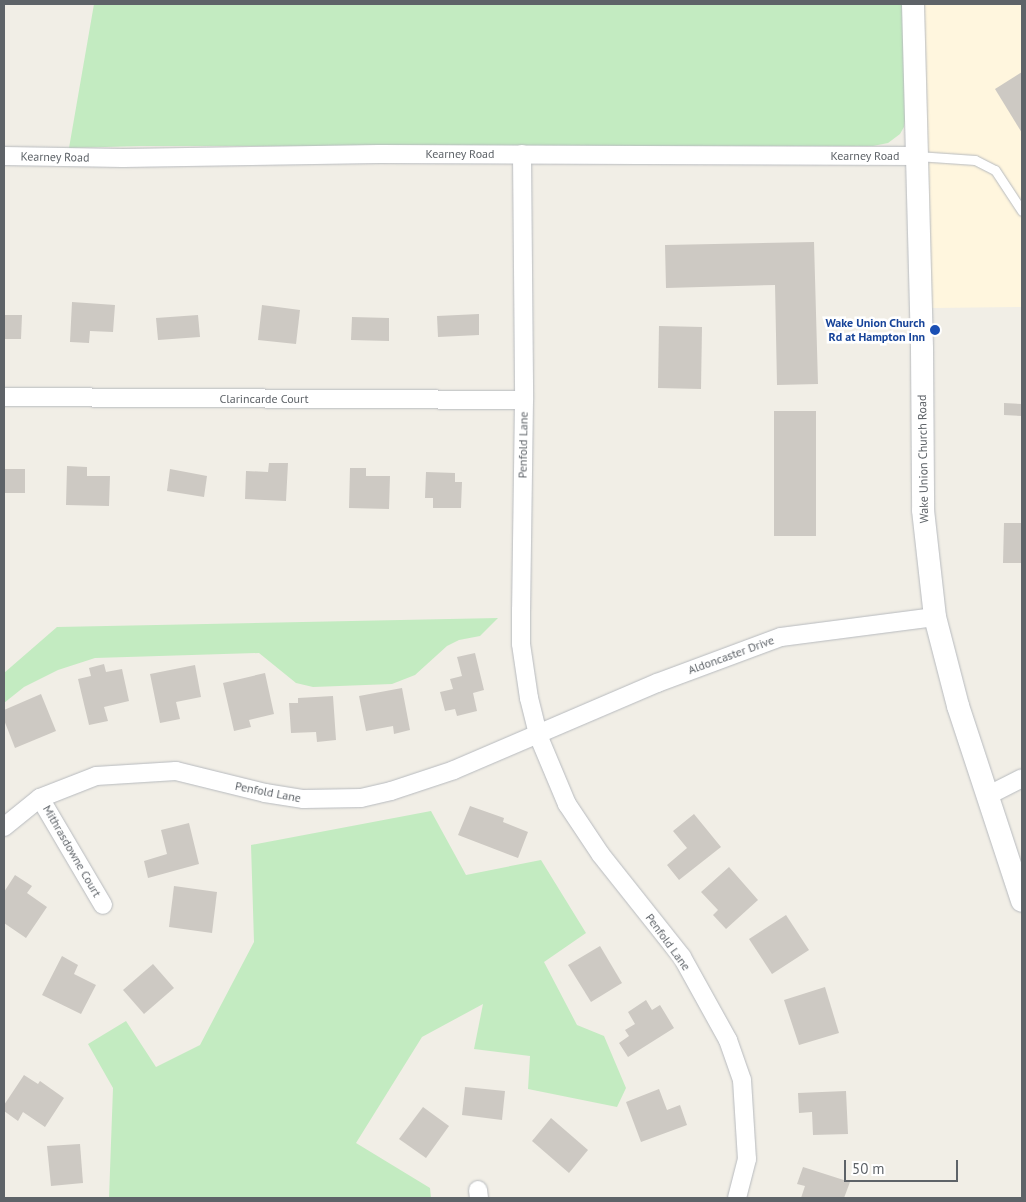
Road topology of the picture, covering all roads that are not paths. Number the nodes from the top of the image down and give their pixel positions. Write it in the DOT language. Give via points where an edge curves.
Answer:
graph roads {
  1 [pos="913,4"];
  2 [pos="522,154"];
  3 [pos="4,156"];
  4 [pos="917,156"];
  5 [pos="1022,212"];
  6 [pos="4,398"];
  7 [pos="524,400"];
  8 [pos="935,617"];
  9 [pos="538,735"];
  10 [pos="1022,778"];
  11 [pos="987,796"];
  12 [pos="40,798"];
  13 [pos="4,827"];
  14 [pos="1022,902"];
  15 [pos="103,905"];
  16 [pos="738,1198"];
  1 -- 4 [label="street, Wake Union Church Road"];
  2 -- 3 [label="street, Kearney Road"];
  2 -- 4 [label="street, Kearney Road"];
  2 -- 7 [label="street, Penfold Lane"];
  4 -- 5 [label="lane" via="974,160 995,170"];
  4 -- 8 [label="street, Wake Union Church Road" via="922,510"];
  6 -- 7 [label="street, Clarincarde Court"];
  7 -- 9 [label="street, Penfold Lane" via="521,644"];
  8 -- 9 [label="street, Aldoncaster Drive" via="781,637 657,683"];
  8 -- 11 [label="street, Wake Union Church Road" via="958,706"];
  9 -- 12 [label="street, Penfold Lane" via="454,770 361,798 304,799 176,772 96,776"];
  9 -- 16 [label="street, Penfold Lane" via="566,804 601,855 682,957 728,1040 742,1080 747,1159"];
  10 -- 11 [label="street"];
  11 -- 14 [label="street, Wake Union Church Road"];
  12 -- 13 [label="street, Penfold Lane"];
  12 -- 15 [label="street, Mithrasdowne Court"];
}
